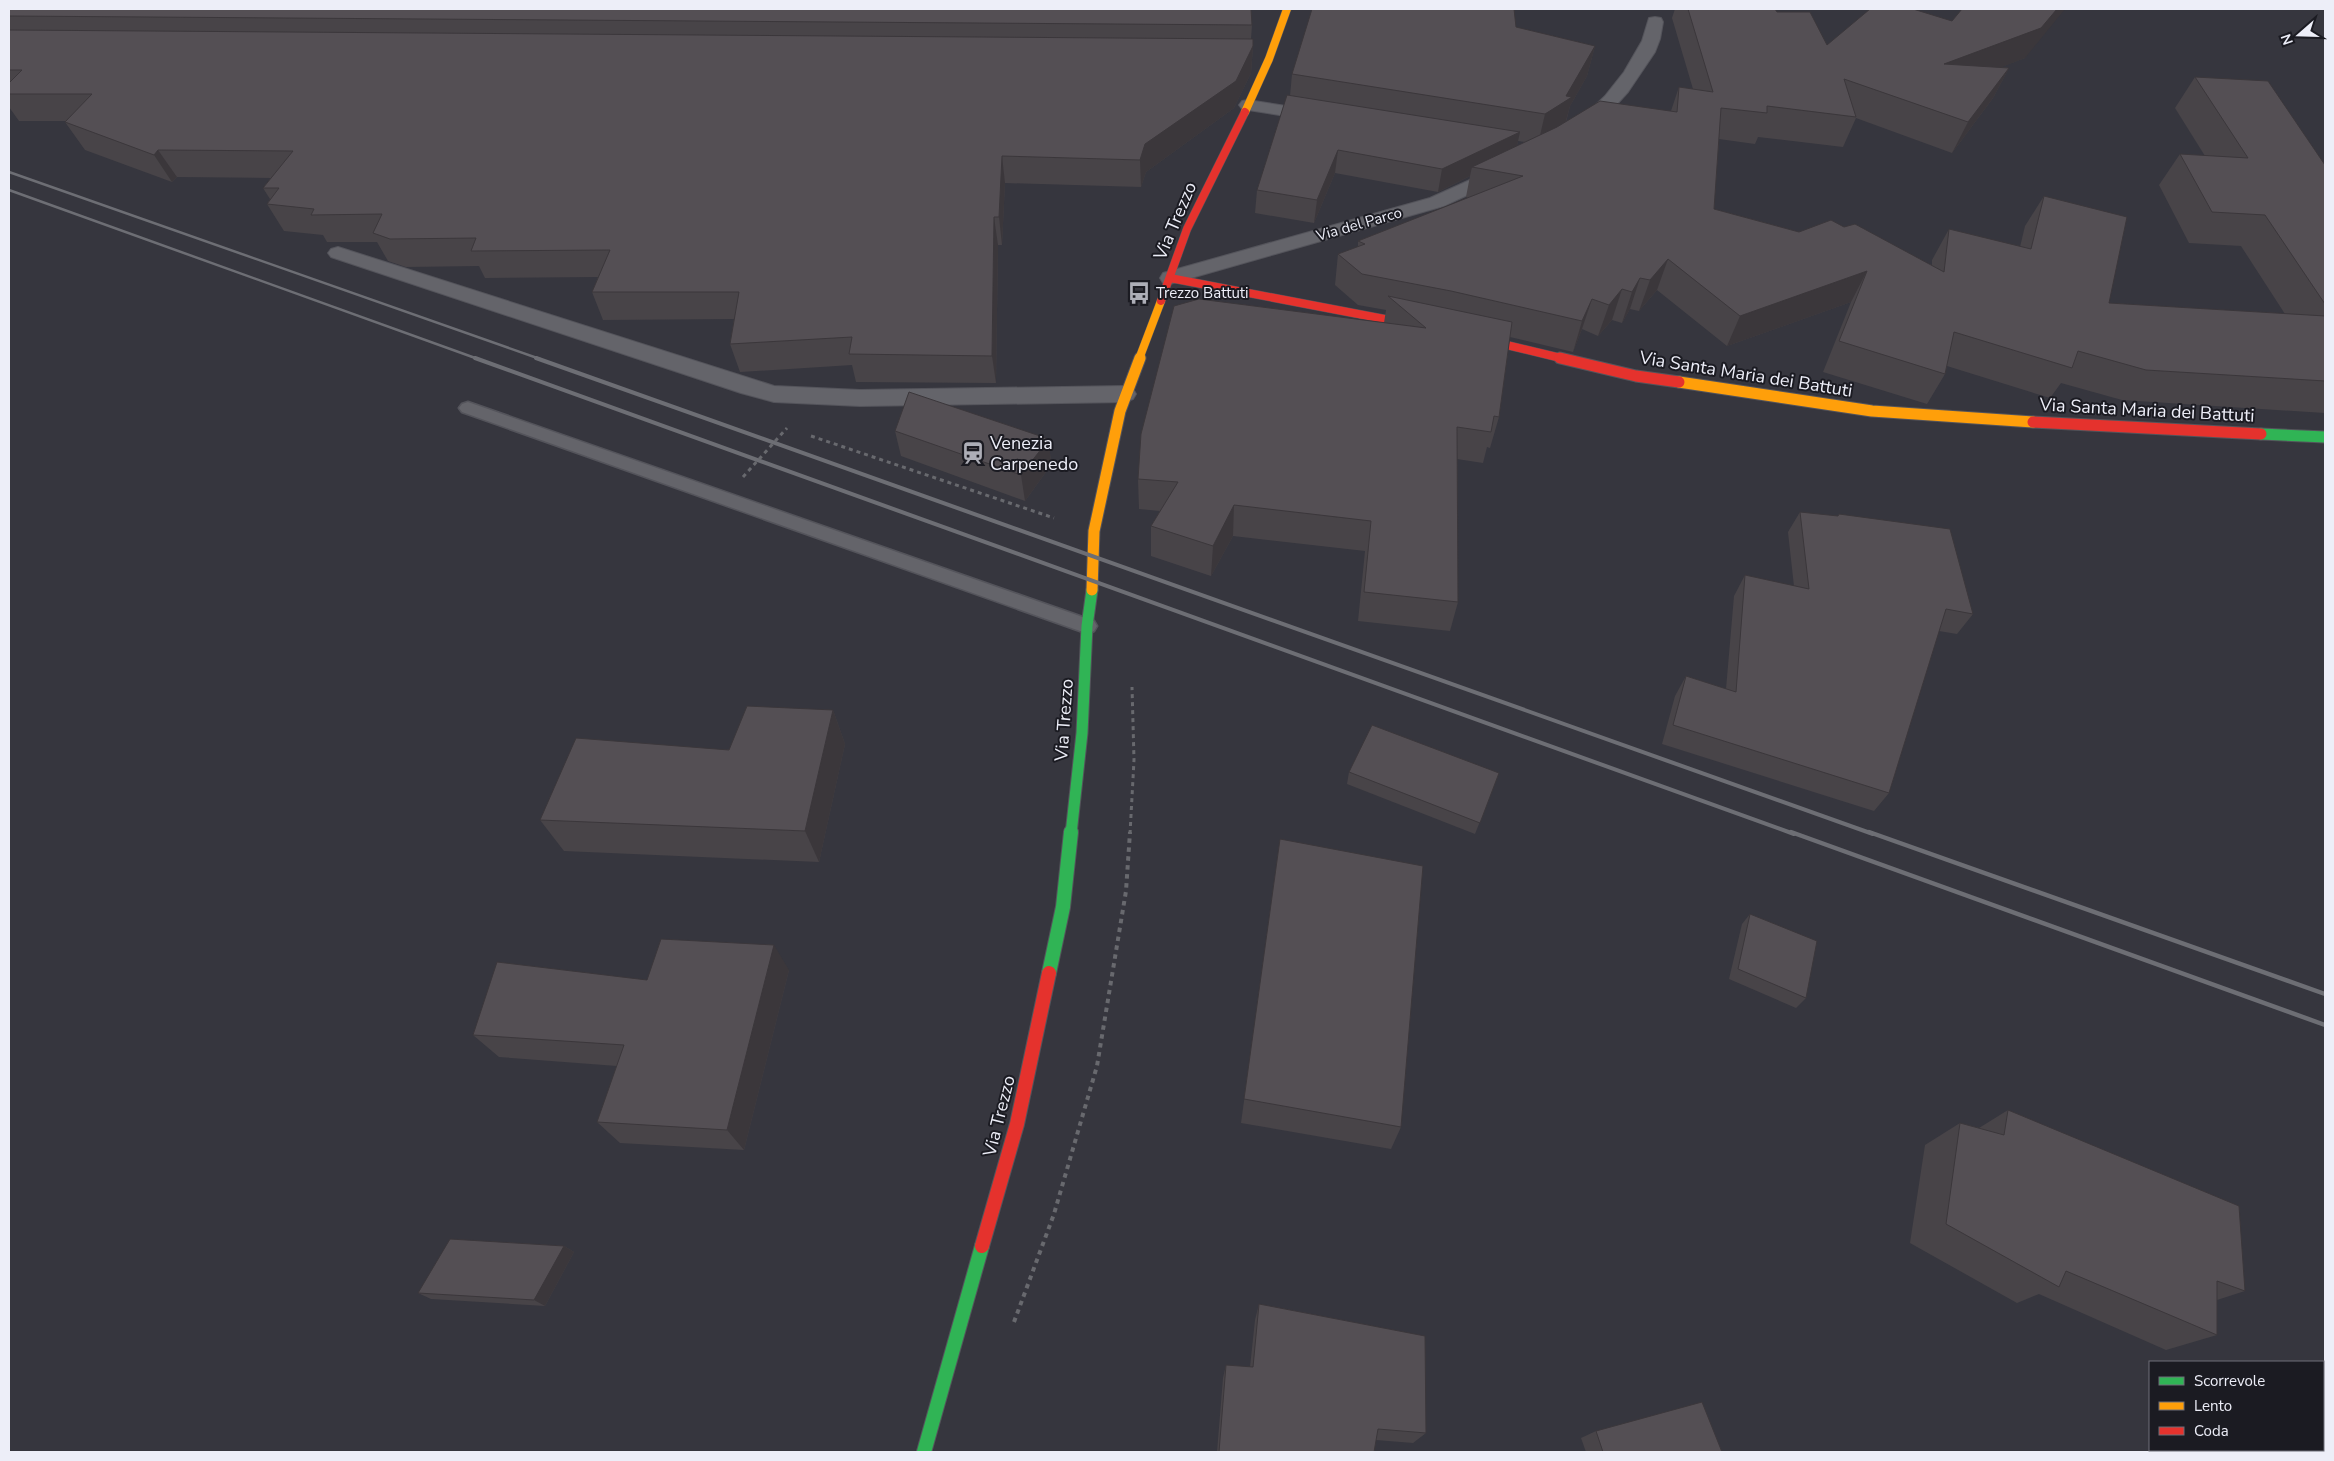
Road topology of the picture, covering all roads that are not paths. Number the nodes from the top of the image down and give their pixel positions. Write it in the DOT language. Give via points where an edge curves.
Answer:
graph roads {
  1 [pos="1287,9"];
  2 [pos="1655,22"];
  3 [pos="1248,105"];
  4 [pos="1336,119"];
  5 [pos="1570,134"];
  6 [pos="1516,164"];
  7 [pos="338,253"];
  8 [pos="1170,278"];
  9 [pos="1434,328"];
  10 [pos="1463,335"];
  11 [pos="1125,394"];
  12 [pos="468,408"];
  13 [pos="2325,437"];
  14 [pos="1087,626"];
  15 [pos="924,1452"];
  1 -- 3 [label="street, Via Trezzo"];
  2 -- 5 [label="street" via="1651,41 1614,98 1584,126"];
  3 -- 4 [label="street"];
  3 -- 8 [label="street, Via Trezzo" via="1187,229"];
  6 -- 8 [label="street, Via del Parco" via="1438,202"];
  7 -- 11 [label="street" via="774,394 860,398"];
  8 -- 9 [label="street"];
  8 -- 11 [label="street, Via Trezzo"];
  10 -- 13 [label="street, Via Santa Maria dei Battuti" via="1636,376 1872,411"];
  11 -- 14 [label="street, Via Trezzo" via="1094,531"];
  12 -- 14 [label="lane"];
  14 -- 15 [label="street, Via Trezzo" via="1082,733 1063,907 1017,1124"];
}
